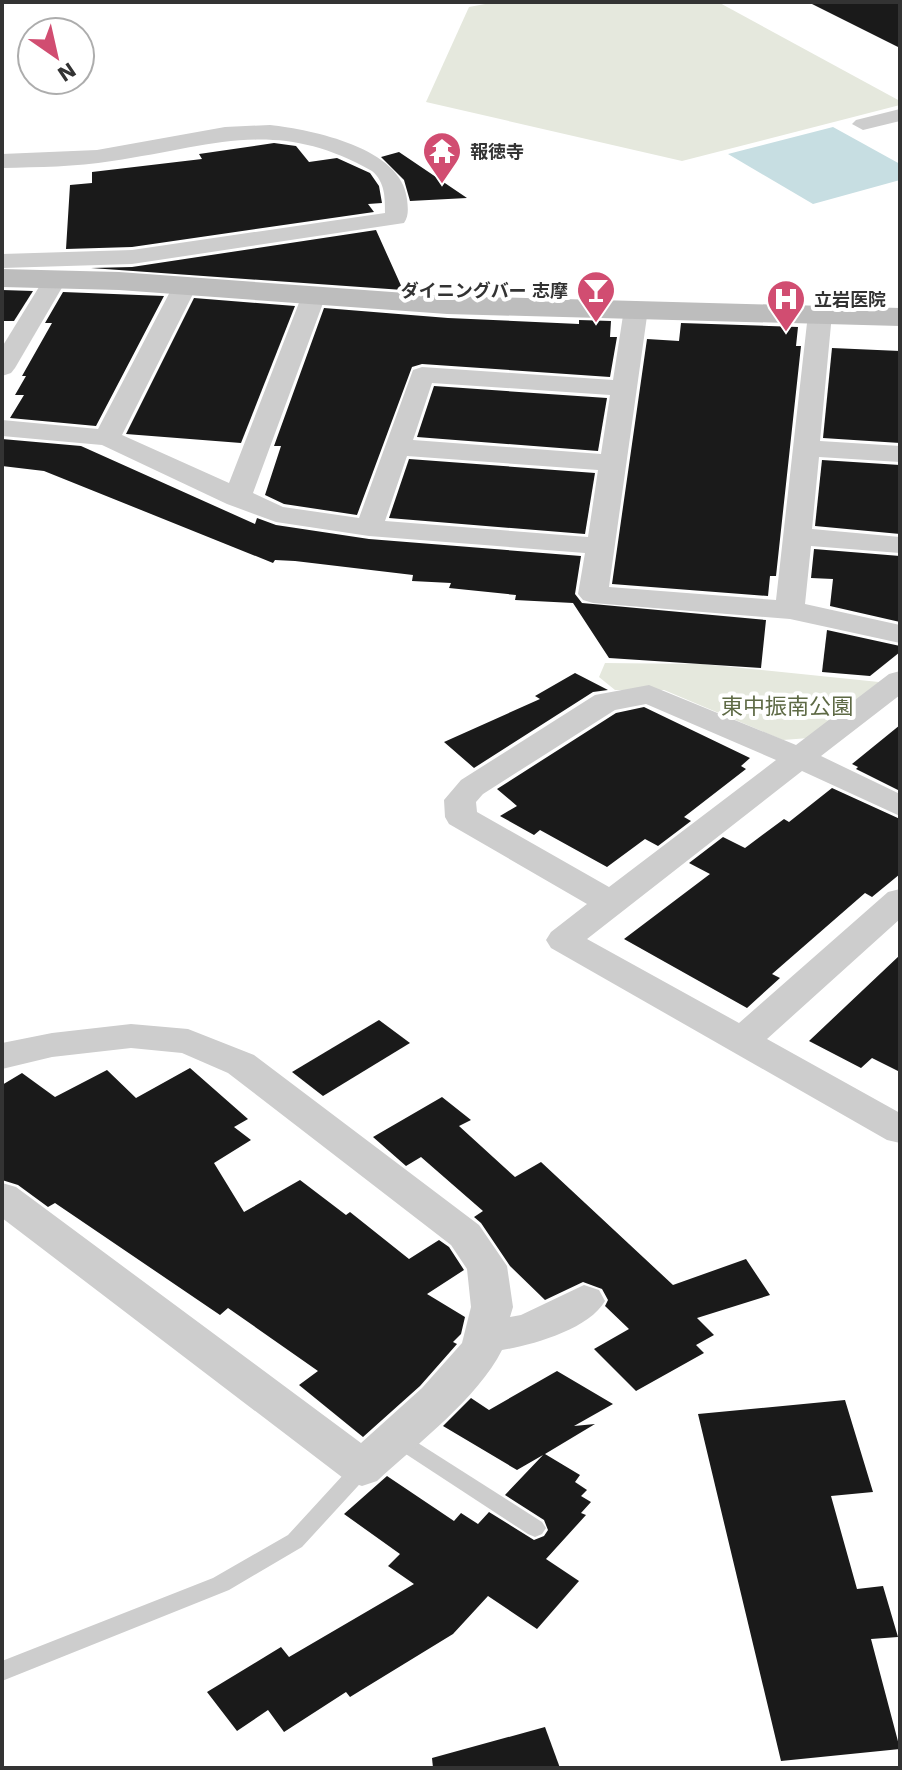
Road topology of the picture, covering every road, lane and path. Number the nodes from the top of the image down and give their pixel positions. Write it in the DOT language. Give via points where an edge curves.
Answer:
graph roads {
  1 [pos="900,115"];
  2 [pos="863,124"];
  3 [pos="2,161"];
  4 [pos="2,261"];
  5 [pos="2,278"];
  6 [pos="55,279"];
  7 [pos="185,286"];
  8 [pos="314,295"];
  9 [pos="636,309"];
  10 [pos="820,314"];
  11 [pos="900,317"];
  12 [pos="2,368"];
  13 [pos="624,388"];
  14 [pos="2,428"];
  15 [pos="107,438"];
  16 [pos="397,447"];
  17 [pos="807,448"];
  18 [pos="900,454"];
  19 [pos="612,463"];
  20 [pos="237,498"];
  21 [pos="369,528"];
  22 [pos="797,536"];
  23 [pos="900,545"];
  24 [pos="600,546"];
  25 [pos="790,610"];
  26 [pos="900,634"];
  27 [pos="900,680"];
  28 [pos="799,758"];
  29 [pos="900,806"];
  30 [pos="900,900"];
  31 [pos="611,903"];
  32 [pos="741,1042"];
  33 [pos="2,1056"];
  34 [pos="900,1130"];
  35 [pos="2,1197"];
  36 [pos="584,1301"];
  37 [pos="484,1336"];
  38 [pos="396,1437"];
  39 [pos="362,1468"];
  40 [pos="535,1528"];
  41 [pos="2,1671"];
  1 -- 2 [label="street"];
  3 -- 4 [label="street" via="111,155 236,134 293,134 378,165 392,176 397,195 396,218 132,257"];
  5 -- 6 [label="street"];
  6 -- 7 [label="street"];
  6 -- 12 [label="street"];
  7 -- 8 [label="street"];
  7 -- 15 [label="street"];
  8 -- 9 [label="street" via="447,305"];
  8 -- 20 [label="street"];
  9 -- 10 [label="street"];
  9 -- 13 [label="street"];
  10 -- 11 [label="street"];
  10 -- 17 [label="street"];
  13 -- 16 [label="street" via="422,375"];
  13 -- 19 [label="street"];
  14 -- 15 [label="street"];
  15 -- 20 [label="street"];
  16 -- 19 [label="street"];
  16 -- 21 [label="street"];
  17 -- 18 [label="street"];
  17 -- 22 [label="street"];
  19 -- 24 [label="street"];
  20 -- 21 [label="street" via="276,514"];
  21 -- 24 [label="street"];
  22 -- 23 [label="street"];
  22 -- 25 [label="street"];
  24 -- 25 [label="street" via="593,594"];
  25 -- 26 [label="street"];
  27 -- 28 [label="street"];
  28 -- 29 [label="street"];
  28 -- 31 [label="street"];
  28 -- 31 [label="street" via="649,694 606,702 472,787 460,800 461,817"];
  30 -- 32 [label="street"];
  31 -- 32 [label="street" via="563,940"];
  32 -- 34 [label="street"];
  33 -- 37 [label="street" via="131,1036 188,1041 241,1064 465,1235 487,1266 492,1307"];
  35 -- 39 [label="street"];
  36 -- 37 [label="street" via="529,1330"];
  37 -- 38 [label="street" via="481,1350"];
  38 -- 39 [label="street"];
  38 -- 40 [label="lane"];
  39 -- 41 [label="lane" via="295,1541 221,1584"];
}
